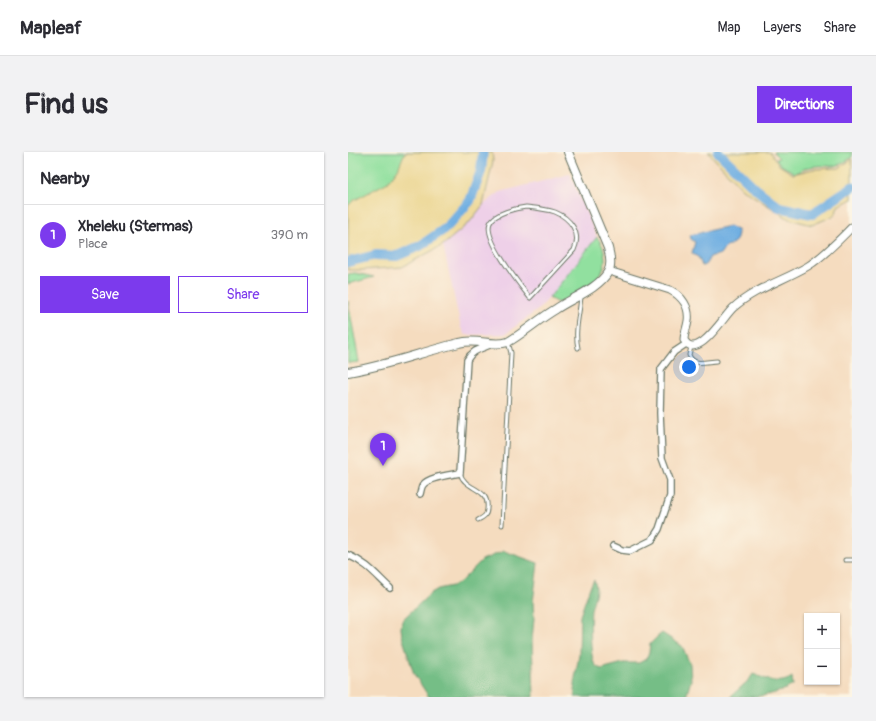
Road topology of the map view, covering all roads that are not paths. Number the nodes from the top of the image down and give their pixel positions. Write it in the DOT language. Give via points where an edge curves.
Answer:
graph roads {
  1 [pos="568,152"];
  2 [pos="852,227"];
  3 [pos="609,272"];
  4 [pos="581,294"];
  5 [pos="530,298"];
  6 [pos="508,342"];
  7 [pos="492,344"];
  8 [pos="689,345"];
  9 [pos="578,348"];
  10 [pos="717,361"];
  11 [pos="348,372"];
  12 [pos="460,473"];
  13 [pos="420,494"];
  14 [pos="478,520"];
  15 [pos="502,525"];
  16 [pos="613,546"];
  17 [pos="348,555"];
  18 [pos="845,560"];
  19 [pos="852,560"];
  20 [pos="390,588"];
  1 -- 3 [label="main road" via="608,248"];
  2 -- 8 [label="street" via="809,265 748,296 727,314 706,339 697,346"];
  3 -- 4 [label="main road" via="596,285"];
  3 -- 8 [label="street" via="677,294 687,307 688,322 684,336"];
  4 -- 6 [label="main road" via="556,308"];
  4 -- 9 [label="lane"];
  5 -- 5 [label="lane" via="506,267 490,234 489,225 503,213 526,207 554,212 566,218 574,228 577,238 574,250"];
  6 -- 7 [label="main road"];
  6 -- 15 [label="lane" via="511,353"];
  7 -- 11 [label="main road" via="460,342"];
  7 -- 12 [label="street" via="473,352 467,360"];
  8 -- 10 [label="lane" via="688,355 694,362"];
  8 -- 16 [label="street" via="674,352 661,370 662,458 670,480 670,496 662,523 652,540 630,551"];
  12 -- 13 [label="street" via="426,481"];
  12 -- 14 [label="lane" via="466,483 488,499 487,513"];
  17 -- 20 [label="street" via="360,560"];
  18 -- 19 [label="lane"];
}
